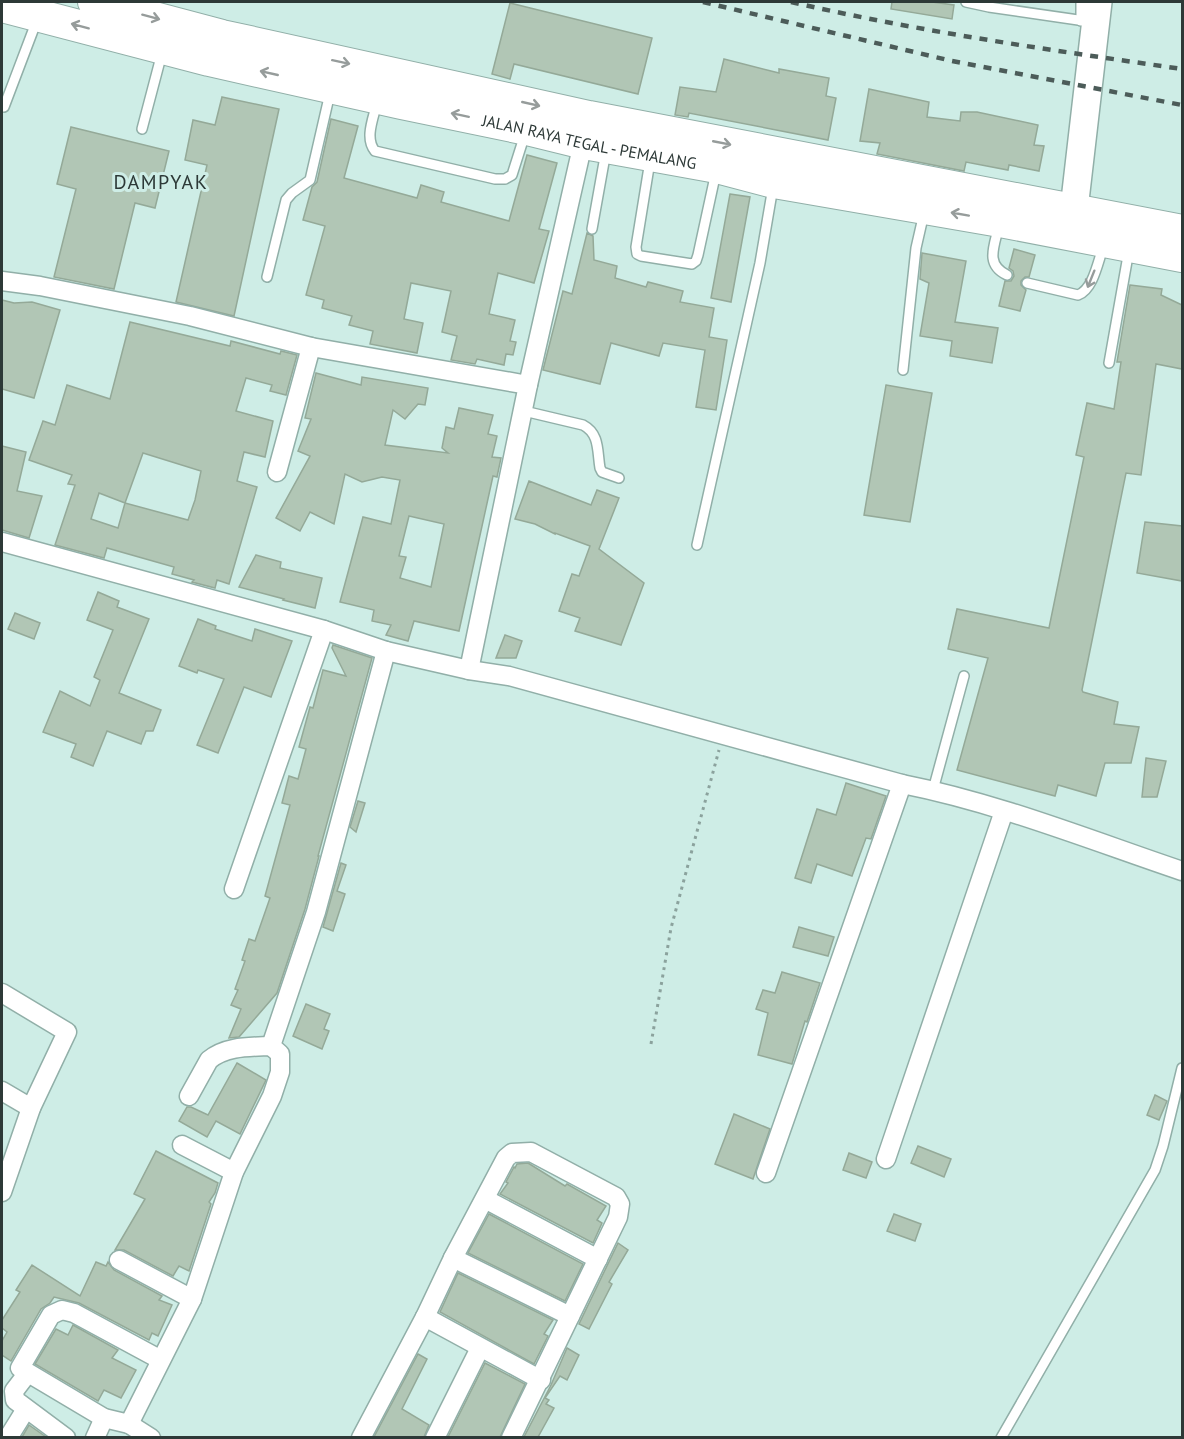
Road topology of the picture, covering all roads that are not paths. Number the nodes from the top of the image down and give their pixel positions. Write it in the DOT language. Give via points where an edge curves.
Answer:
graph roads {
  1 [pos="94,2"];
  2 [pos="966,2"];
  3 [pos="2,6"];
  4 [pos="41,8"];
  5 [pos="1089,12"];
  6 [pos="163,48"];
  7 [pos="331,87"];
  8 [pos="377,98"];
  9 [pos="4,107"];
  10 [pos="142,129"];
  11 [pos="526,129"];
  12 [pos="601,133"];
  13 [pos="651,156"];
  14 [pos="717,167"];
  15 [pos="774,182"];
  16 [pos="925,208"];
  17 [pos="1003,208"];
  18 [pos="1071,222"];
  19 [pos="592,228"];
  20 [pos="1120,231"];
  21 [pos="1182,231"];
  22 [pos="1182,256"];
  23 [pos="1007,275"];
  24 [pos="267,277"];
  25 [pos="2,280"];
  26 [pos="1027,283"];
  27 [pos="311,347"];
  28 [pos="1109,363"];
  29 [pos="903,370"];
  30 [pos="528,385"];
  31 [pos="524,411"];
  32 [pos="277,472"];
  33 [pos="619,478"];
  34 [pos="2,542"];
  35 [pos="697,545"];
  36 [pos="324,630"];
  37 [pos="386,651"];
  38 [pos="469,670"];
  39 [pos="964,676"];
  40 [pos="902,784"];
  41 [pos="933,790"];
  42 [pos="1004,811"];
  43 [pos="1182,871"];
  44 [pos="234,889"];
  45 [pos="2,993"];
  46 [pos="271,1046"];
  47 [pos="1182,1068"];
  48 [pos="2,1091"];
  49 [pos="189,1096"];
  50 [pos="31,1108"];
  51 [pos="182,1145"];
  52 [pos="886,1159"];
  53 [pos="234,1172"];
  54 [pos="766,1173"];
  55 [pos="2,1193"];
  56 [pos="484,1199"];
  57 [pos="453,1258"];
  58 [pos="597,1259"];
  59 [pos="119,1260"];
  60 [pos="192,1299"];
  61 [pos="570,1316"];
  62 [pos="425,1317"];
  63 [pos="480,1348"];
  64 [pos="161,1360"];
  65 [pos="27,1374"];
  66 [pos="541,1380"];
  67 [pos="26,1409"];
  68 [pos="104,1418"];
  69 [pos="129,1424"];
  70 [pos="8,1437"];
  71 [pos="66,1437"];
  72 [pos="95,1437"];
  73 [pos="151,1437"];
  74 [pos="360,1437"];
  75 [pos="435,1437"];
  76 [pos="511,1437"];
  77 [pos="1002,1437"];
  1 -- 12 [label="highway, JALAN RAYA TEGAL - PEMALANG, one-way"];
  2 -- 5 [label="lane" via="989,7"];
  3 -- 4 [label="highway, JALAN RAYA TEGAL - PEMALANG"];
  6 -- 4 [label="highway, JALAN RAYA TEGAL - PEMALANG, one-way"];
  4 -- 9 [label="lane"];
  5 -- 18 [label="main road"];
  7 -- 6 [label="highway, JALAN RAYA TEGAL - PEMALANG, one-way"];
  6 -- 10 [label="lane"];
  7 -- 8 [label="highway, JALAN RAYA TEGAL - PEMALANG"];
  7 -- 24 [label="lane" via="310,180 286,200"];
  11 -- 8 [label="highway, JALAN RAYA TEGAL - PEMALANG, one-way"];
  8 -- 11 [label="lane" via="370,137 375,150 495,180 512,175"];
  11 -- 12 [label="highway, JALAN RAYA TEGAL - PEMALANG"];
  12 -- 13 [label="highway, JALAN RAYA TEGAL - PEMALANG"];
  12 -- 17 [label="highway, JALAN RAYA TEGAL - PEMALANG, one-way"];
  12 -- 19 [label="lane"];
  12 -- 30 [label="street"];
  13 -- 14 [label="highway, JALAN RAYA TEGAL - PEMALANG"];
  13 -- 14 [label="lane" via="636,247 641,256 692,264 696,261"];
  14 -- 15 [label="highway, JALAN RAYA TEGAL - PEMALANG"];
  15 -- 16 [label="highway, JALAN RAYA TEGAL - PEMALANG"];
  15 -- 35 [label="lane" via="760,263"];
  17 -- 16 [label="highway, JALAN RAYA TEGAL - PEMALANG, one-way"];
  16 -- 29 [label="lane" via="916,248"];
  17 -- 18 [label="highway, JALAN RAYA TEGAL - PEMALANG"];
  17 -- 23 [label="lane" via="992,259 998,271"];
  18 -- 20 [label="highway, JALAN RAYA TEGAL - PEMALANG"];
  20 -- 21 [label="highway, JALAN RAYA TEGAL - PEMALANG"];
  20 -- 22 [label="highway, JALAN RAYA TEGAL - PEMALANG"];
  20 -- 26 [label="lane, one-way" via="1085,293 1078,295"];
  20 -- 28 [label="lane"];
  25 -- 27 [label="street" via="190,316"];
  27 -- 30 [label="street"];
  27 -- 32 [label="street"];
  30 -- 31 [label="street"];
  31 -- 33 [label="lane" via="591,429 602,472"];
  31 -- 38 [label="street"];
  34 -- 36 [label="street"];
  36 -- 37 [label="street"];
  36 -- 44 [label="street"];
  37 -- 38 [label="street"];
  37 -- 46 [label="street" via="316,912"];
  38 -- 40 [label="street" via="508,676"];
  39 -- 41 [label="lane"];
  40 -- 41 [label="street"];
  40 -- 54 [label="street"];
  41 -- 42 [label="street"];
  42 -- 43 [label="street"];
  42 -- 52 [label="street"];
  45 -- 50 [label="street" via="67,1032"];
  46 -- 49 [label="street" via="214,1055"];
  46 -- 53 [label="street" via="280,1054 280,1072"];
  47 -- 77 [label="lane" via="1155,1170"];
  48 -- 50 [label="street"];
  50 -- 55 [label="street"];
  51 -- 53 [label="street"];
  53 -- 60 [label="street"];
  56 -- 57 [label="street"];
  56 -- 58 [label="street"];
  56 -- 58 [label="street" via="512,1153 531,1152 541,1157 616,1197 620,1204 618,1217"];
  57 -- 61 [label="street"];
  57 -- 62 [label="street"];
  58 -- 61 [label="street"];
  59 -- 60 [label="street"];
  60 -- 64 [label="street"];
  61 -- 66 [label="street"];
  62 -- 63 [label="street"];
  62 -- 74 [label="street"];
  63 -- 66 [label="street"];
  63 -- 75 [label="street"];
  64 -- 65 [label="street" via="62,1310 51,1315 20,1367"];
  64 -- 69 [label="street"];
  65 -- 67 [label="street" via="13,1396"];
  65 -- 68 [label="street"];
  66 -- 76 [label="street"];
  67 -- 70 [label="street"];
  67 -- 71 [label="street"];
  68 -- 69 [label="street"];
  68 -- 72 [label="street"];
  69 -- 73 [label="street"];
}
